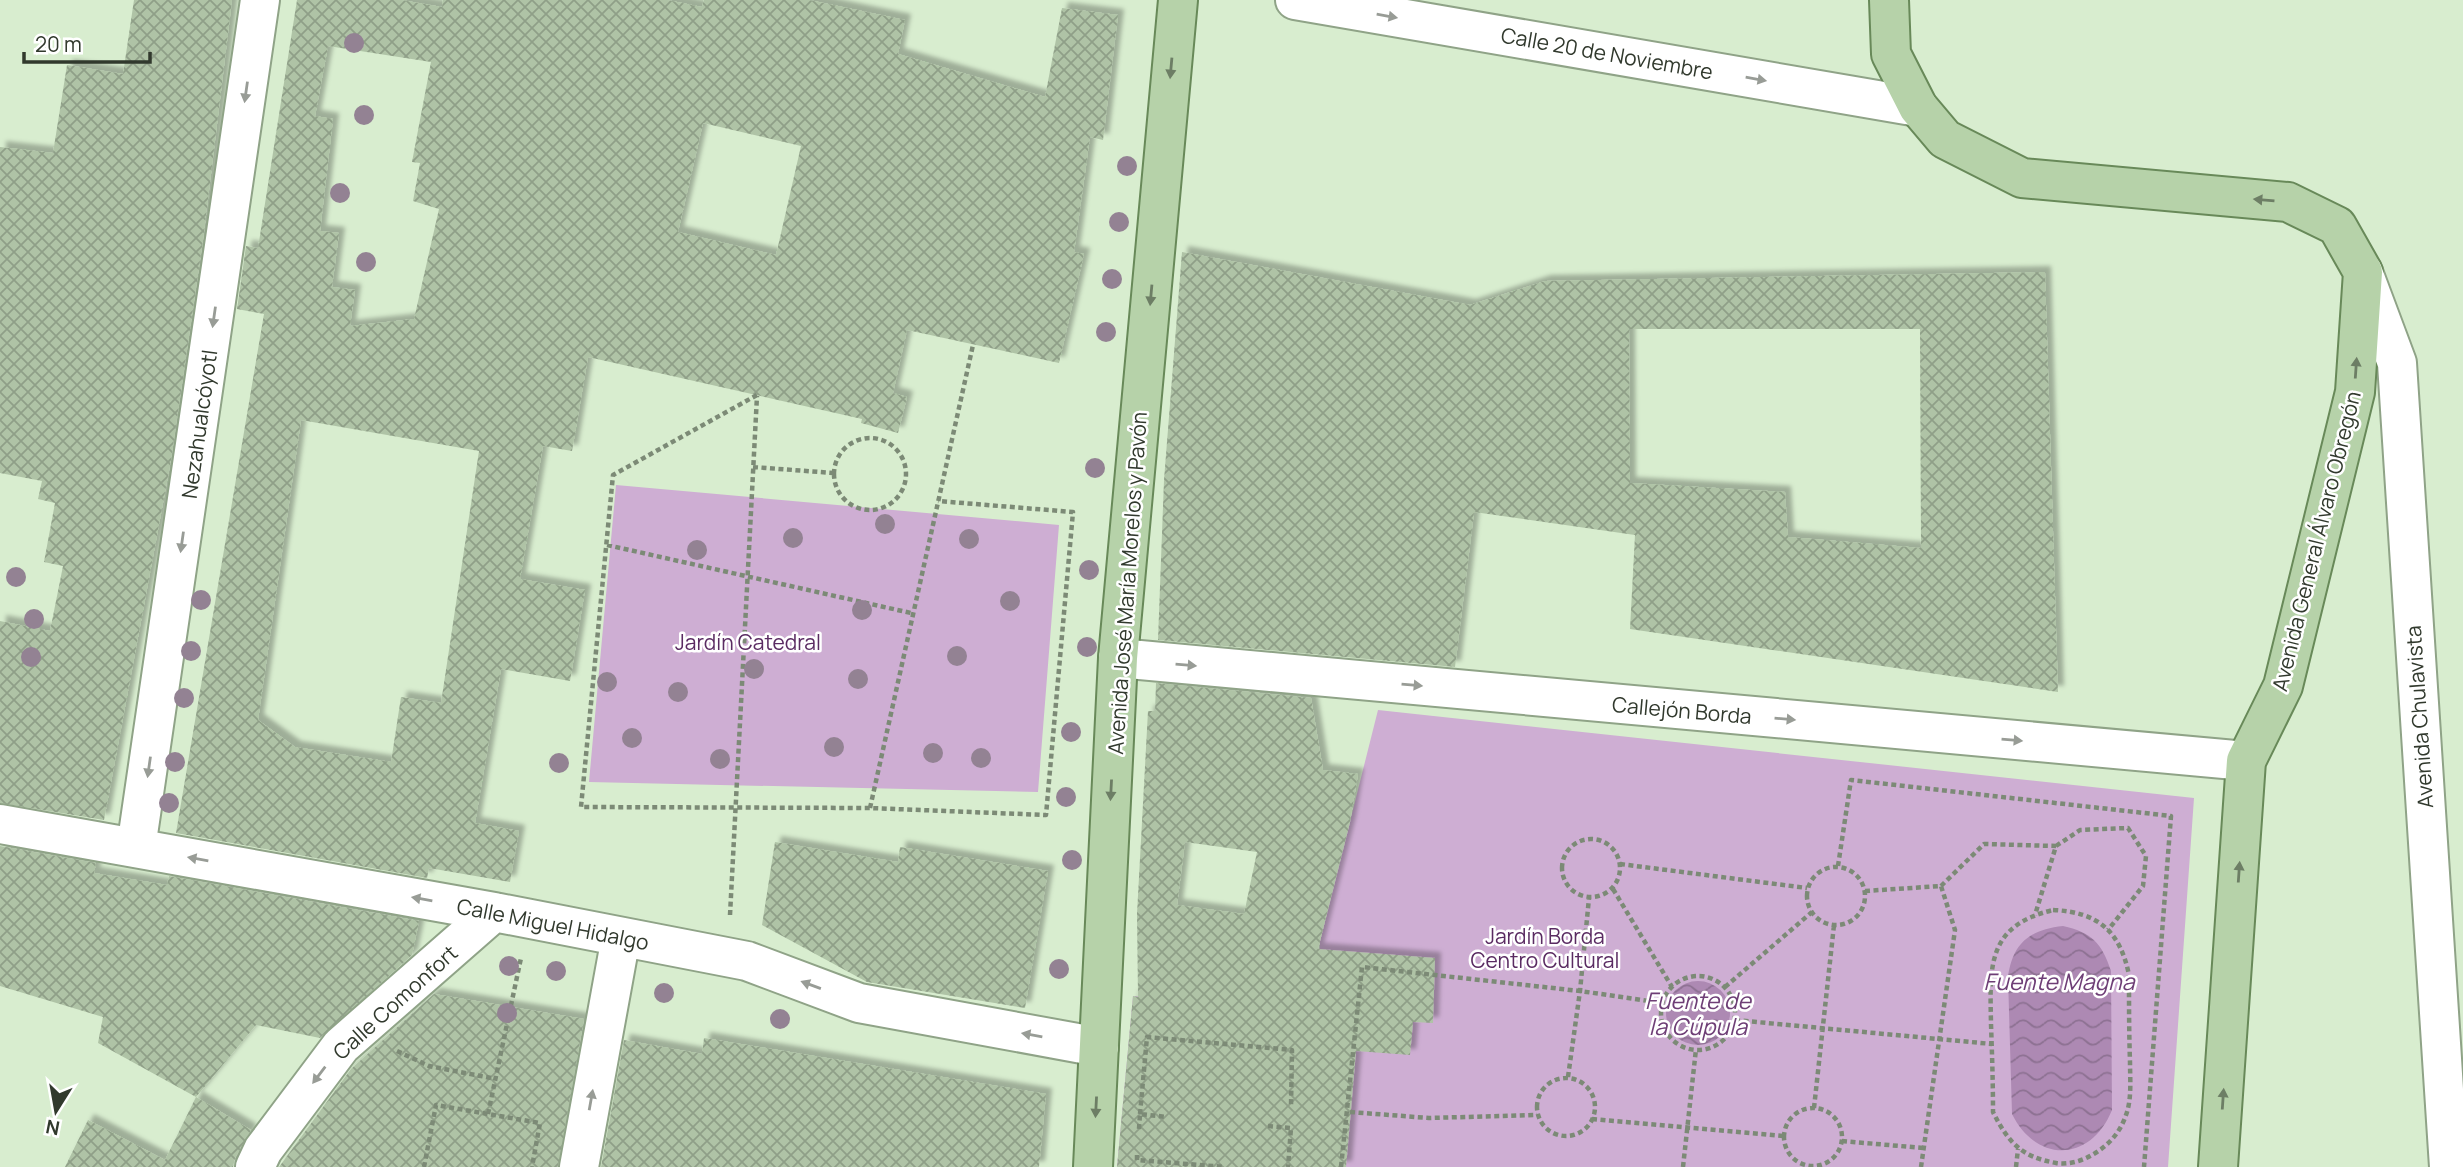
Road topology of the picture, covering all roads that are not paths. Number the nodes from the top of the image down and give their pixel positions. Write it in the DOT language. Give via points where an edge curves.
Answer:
graph roads {
  1 [pos="260,0"];
  2 [pos="1178,0"];
  3 [pos="1295,0"];
  4 [pos="1889,0"];
  5 [pos="1919,107"];
  6 [pos="2363,272"];
  7 [pos="1118,658"];
  8 [pos="2246,761"];
  9 [pos="0,824"];
  10 [pos="136,848"];
  11 [pos="512,916"];
  12 [pos="621,937"];
  13 [pos="1099,1047"];
  14 [pos="255,1167"];
  15 [pos="579,1167"];
  16 [pos="1094,1167"];
  17 [pos="2218,1167"];
  18 [pos="2449,1167"];
  1 -- 10 [label="street, Nezahualcóyotl, one-way"];
  2 -- 7 [label="main road, Avenida José María Morelos y Pavón, one-way"];
  3 -- 5 [label="street, Calle 20 de Noviembre, one-way"];
  4 -- 5 [label="main road" via="1891,54"];
  6 -- 5 [label="main road, one-way" via="2337,226 2288,202 2022,178 1945,139"];
  8 -- 6 [label="main road, Avenida General Álvaro Obregón, one-way" via="2283,686 2355,391"];
  6 -- 18 [label="street, Avenida Chulavista" via="2397,363"];
  7 -- 8 [label="street, Callejón Borda, one-way"];
  7 -- 13 [label="main road, Avenida José María Morelos y Pavón, one-way"];
  17 -- 8 [label="main road, Avenida General Álvaro Obregón, one-way"];
  9 -- 10 [label="street, Calle Miguel Hidalgo"];
  11 -- 10 [label="street, Calle Miguel Hidalgo, one-way"];
  11 -- 12 [label="street, Calle Miguel Hidalgo"];
  11 -- 14 [label="street, Calle Comonfort, one-way" via="341,1046"];
  13 -- 12 [label="street, Calle Miguel Hidalgo, one-way" via="859,1003 747,961"];
  15 -- 12 [label="street, one-way"];
  13 -- 16 [label="main road, Avenida José María Morelos y Pavón, one-way"];
}
